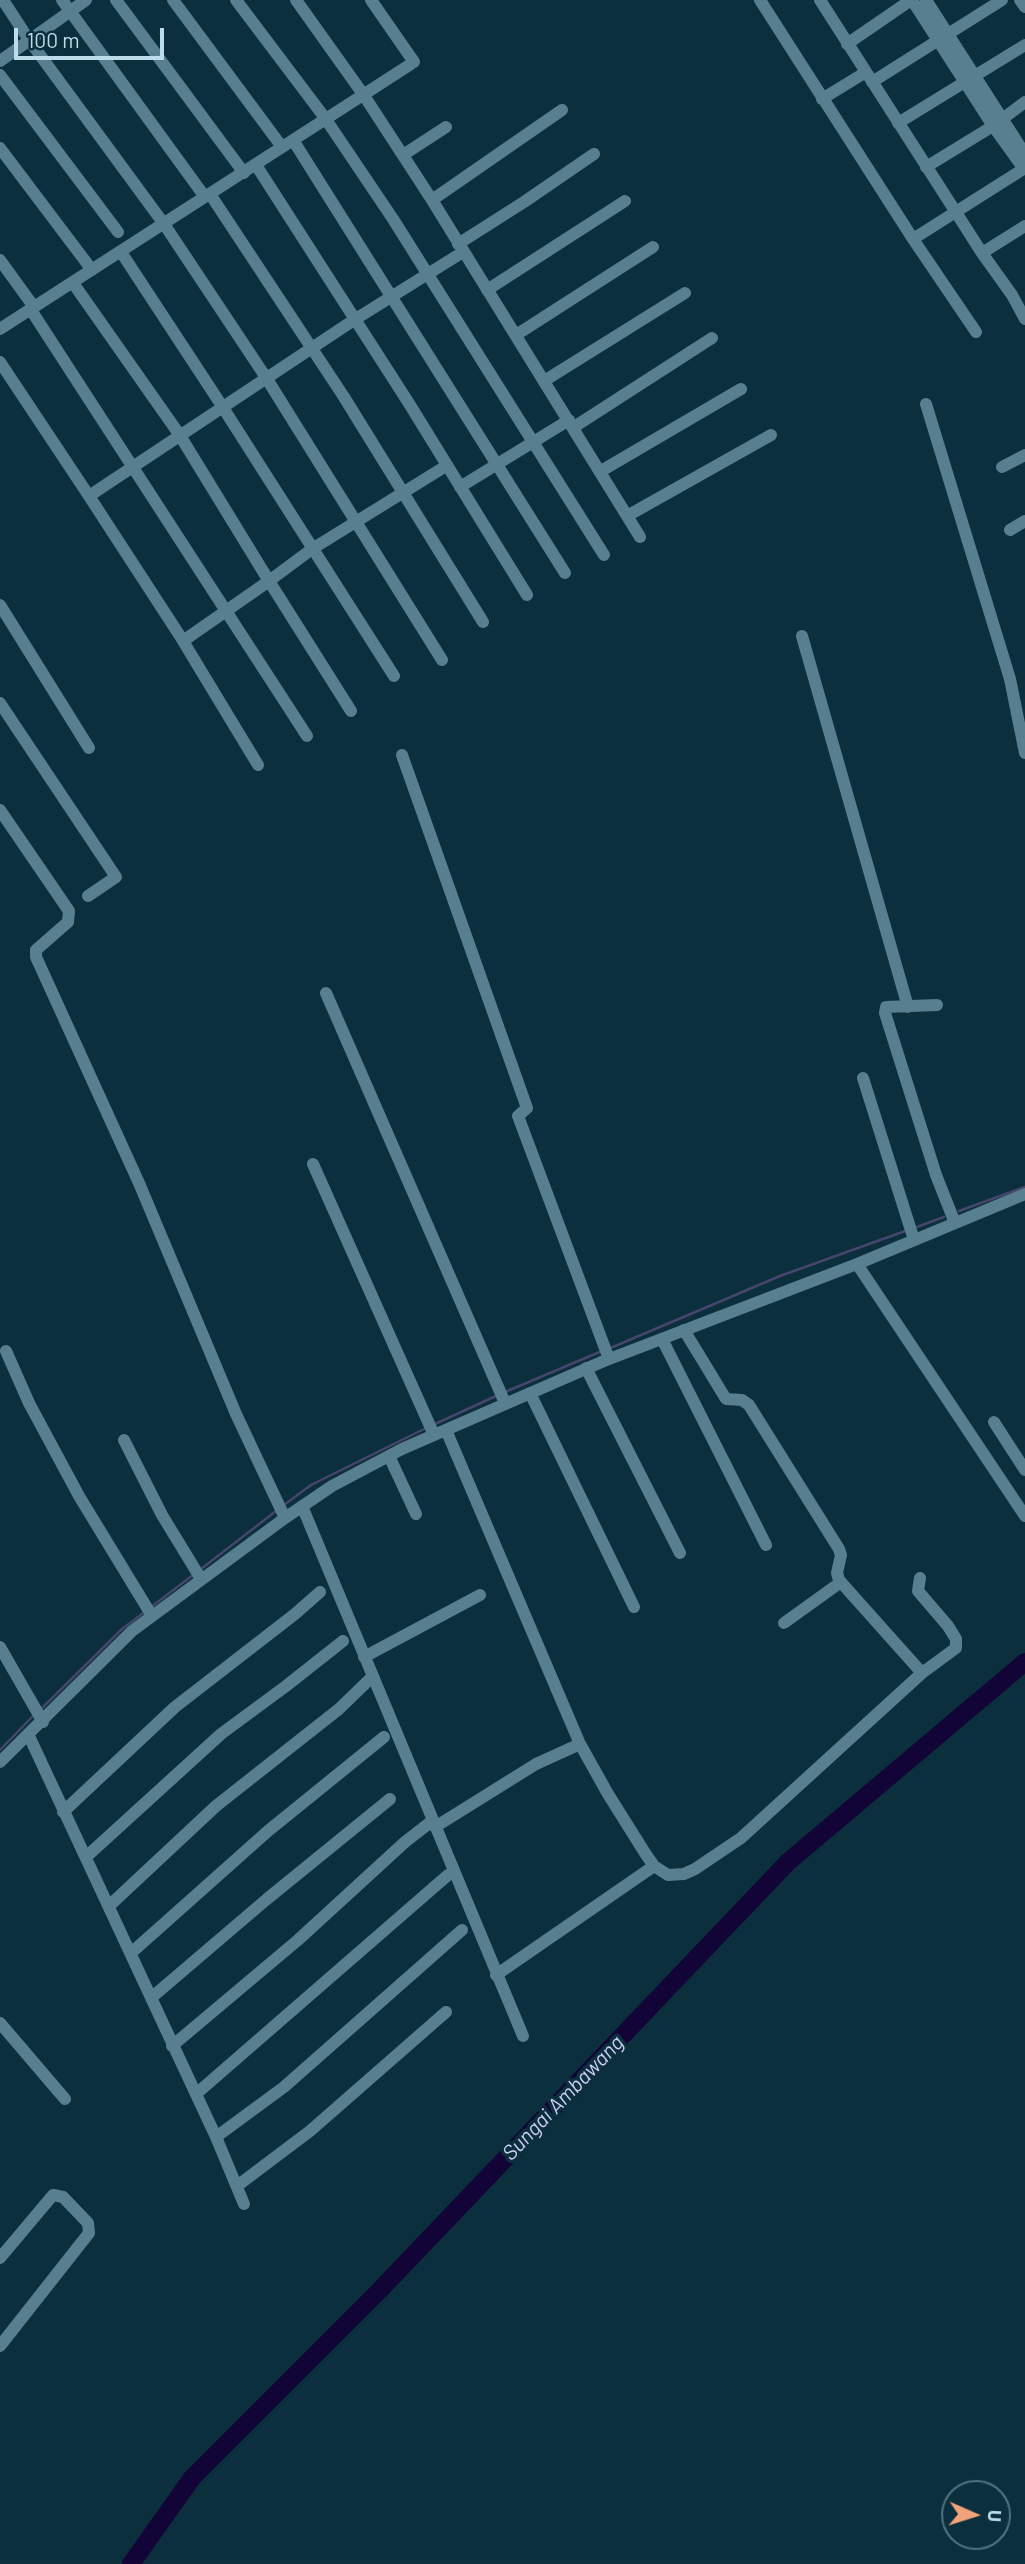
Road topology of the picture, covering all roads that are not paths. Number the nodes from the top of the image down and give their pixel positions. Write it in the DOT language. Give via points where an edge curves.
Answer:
graph roads {
  1 [pos="3,0"];
  2 [pos="62,0"];
  3 [pos="86,0"];
  4 [pos="116,0"];
  5 [pos="173,0"];
  6 [pos="236,0"];
  7 [pos="296,0"];
  8 [pos="371,0"];
  9 [pos="760,0"];
  10 [pos="820,0"];
  11 [pos="912,0"];
  12 [pos="927,0"];
  13 [pos="1002,0"];
  14 [pos="1020,0"];
  15 [pos="1025,7"];
  16 [pos="71,11"];
  17 [pos="943,36"];
  18 [pos="29,40"];
  19 [pos="847,44"];
  20 [pos="1025,45"];
  21 [pos="0,61"];
  22 [pos="0,75"];
  23 [pos="869,77"];
  24 [pos="970,78"];
  25 [pos="363,94"];
  26 [pos="822,99"];
  27 [pos="1025,102"];
  28 [pos="562,110"];
  29 [pos="325,118"];
  30 [pos="998,122"];
  31 [pos="898,123"];
  32 [pos="446,127"];
  33 [pos="287,144"];
  34 [pos="0,148"];
  35 [pos="594,154"];
  36 [pos="1025,154"];
  37 [pos="403,155"];
  38 [pos="256,165"];
  39 [pos="926,167"];
  40 [pos="1025,169"];
  41 [pos="244,173"];
  42 [pos="208,196"];
  43 [pos="432,200"];
  44 [pos="625,201"];
  45 [pos="957,212"];
  46 [pos="164,224"];
  47 [pos="1025,226"];
  48 [pos="118,232"];
  49 [pos="913,239"];
  50 [pos="653,247"];
  51 [pos="461,248"];
  52 [pos="121,252"];
  53 [pos="982,253"];
  54 [pos="0,260"];
  55 [pos="92,270"];
  56 [pos="427,273"];
  57 [pos="73,284"];
  58 [pos="1025,286"];
  59 [pos="487,290"];
  60 [pos="685,293"];
  61 [pos="392,295"];
  62 [pos="1012,295"];
  63 [pos="32,309"];
  64 [pos="1025,318"];
  65 [pos="354,320"];
  66 [pos="0,329"];
  67 [pos="976,332"];
  68 [pos="516,335"];
  69 [pos="712,338"];
  70 [pos="311,348"];
  71 [pos="0,362"];
  72 [pos="267,379"];
  73 [pos="544,381"];
  74 [pos="741,389"];
  75 [pos="926,404"];
  76 [pos="222,407"];
  77 [pos="572,424"];
  78 [pos="179,434"];
  79 [pos="771,435"];
  80 [pos="534,442"];
  81 [pos="1025,455"];
  82 [pos="496,463"];
  83 [pos="131,466"];
  84 [pos="446,466"];
  85 [pos="1002,467"];
  86 [pos="600,471"];
  87 [pos="460,487"];
  88 [pos="402,493"];
  89 [pos="89,496"];
  90 [pos="627,516"];
  91 [pos="357,521"];
  92 [pos="1025,522"];
  93 [pos="1010,530"];
  94 [pos="640,537"];
  95 [pos="312,549"];
  96 [pos="604,555"];
  97 [pos="565,573"];
  98 [pos="269,581"];
  99 [pos="527,594"];
  100 [pos="0,605"];
  101 [pos="226,612"];
  102 [pos="483,622"];
  103 [pos="802,636"];
  104 [pos="183,641"];
  105 [pos="442,660"];
  106 [pos="394,676"];
  107 [pos="0,703"];
  108 [pos="351,711"];
  109 [pos="307,736"];
  110 [pos="89,748"];
  111 [pos="1025,752"];
  112 [pos="402,755"];
  113 [pos="258,765"];
  114 [pos="0,810"];
  115 [pos="88,896"];
  116 [pos="326,993"];
  117 [pos="937,1005"];
  118 [pos="908,1007"];
  119 [pos="863,1077"];
  120 [pos="313,1164"];
  121 [pos="1025,1194"];
  122 [pos="955,1223"];
  123 [pos="914,1240"];
  124 [pos="857,1264"];
  125 [pos="684,1330"];
  126 [pos="662,1339"];
  127 [pos="6,1351"];
  128 [pos="609,1359"];
  129 [pos="586,1368"];
  130 [pos="530,1393"];
  131 [pos="505,1403"];
  132 [pos="994,1422"];
  133 [pos="440,1432"];
  134 [pos="124,1440"];
  135 [pos="389,1456"];
  136 [pos="1025,1470"];
  137 [pos="302,1506"];
  138 [pos="416,1514"];
  139 [pos="1025,1516"];
  140 [pos="285,1518"];
  141 [pos="766,1545"];
  142 [pos="680,1553"];
  143 [pos="920,1578"];
  144 [pos="201,1579"];
  145 [pos="841,1582"];
  146 [pos="320,1592"];
  147 [pos="481,1595"];
  148 [pos="634,1607"];
  149 [pos="152,1616"];
  150 [pos="784,1623"];
  151 [pos="343,1641"];
  152 [pos="0,1647"];
  153 [pos="364,1657"];
  154 [pos="922,1673"];
  155 [pos="372,1677"];
  156 [pos="43,1721"];
  157 [pos="29,1736"];
  158 [pos="384,1737"];
  159 [pos="580,1744"];
  160 [pos="0,1762"];
  161 [pos="390,1799"];
  162 [pos="63,1812"];
  163 [pos="434,1824"];
  164 [pos="86,1857"];
  165 [pos="654,1866"];
  166 [pos="448,1875"];
  167 [pos="109,1906"];
  168 [pos="462,1930"];
  169 [pos="131,1953"];
  170 [pos="496,1975"];
  171 [pos="151,1998"];
  172 [pos="446,2012"];
  173 [pos="0,2023"];
  174 [pos="523,2036"];
  175 [pos="172,2046"];
  176 [pos="196,2094"];
  177 [pos="65,2099"];
  178 [pos="216,2137"];
  179 [pos="237,2186"];
  180 [pos="244,2204"];
  181 [pos="0,2258"];
  182 [pos="0,2346"];
  1 -- 18 [label="street"];
  2 -- 16 [label="street"];
  3 -- 16 [label="street"];
  4 -- 41 [label="street"];
  5 -- 33 [label="street"];
  6 -- 29 [label="street"];
  7 -- 25 [label="street"];
  8 -- 25 [label="street" via="412,63"];
  9 -- 26 [label="street"];
  10 -- 19 [label="street"];
  11 -- 17 [label="street"];
  11 -- 19 [label="street"];
  12 -- 17 [label="street"];
  13 -- 17 [label="street"];
  14 -- 15 [label="street"];
  16 -- 18 [label="street"];
  16 -- 42 [label="street"];
  17 -- 23 [label="street"];
  17 -- 24 [label="street"];
  18 -- 21 [label="street"];
  18 -- 46 [label="street"];
  19 -- 23 [label="street"];
  20 -- 24 [label="street"];
  22 -- 48 [label="street"];
  23 -- 26 [label="street"];
  23 -- 31 [label="street"];
  24 -- 30 [label="street"];
  24 -- 31 [label="street"];
  25 -- 29 [label="street"];
  25 -- 37 [label="street"];
  26 -- 49 [label="street"];
  27 -- 30 [label="street"];
  28 -- 43 [label="street"];
  29 -- 33 [label="street"];
  29 -- 56 [label="street"];
  30 -- 36 [label="street"];
  30 -- 39 [label="street"];
  30 -- 40 [label="street"];
  31 -- 39 [label="street"];
  32 -- 37 [label="street"];
  33 -- 38 [label="street"];
  33 -- 61 [label="street"];
  34 -- 55 [label="street"];
  35 -- 51 [label="street"];
  37 -- 43 [label="street"];
  38 -- 41 [label="street"];
  38 -- 65 [label="street"];
  39 -- 45 [label="street"];
  40 -- 45 [label="street"];
  41 -- 42 [label="street"];
  42 -- 46 [label="street"];
  42 -- 70 [label="street"];
  43 -- 51 [label="street"];
  44 -- 59 [label="street"];
  45 -- 49 [label="street"];
  45 -- 53 [label="street"];
  46 -- 52 [label="street"];
  46 -- 72 [label="street"];
  47 -- 53 [label="street"];
  49 -- 67 [label="street"];
  50 -- 68 [label="street"];
  51 -- 56 [label="street"];
  51 -- 59 [label="street"];
  52 -- 55 [label="street"];
  52 -- 76 [label="street"];
  53 -- 62 [label="street"];
  54 -- 63 [label="street"];
  55 -- 57 [label="street"];
  56 -- 61 [label="street"];
  56 -- 80 [label="street"];
  57 -- 63 [label="street"];
  57 -- 78 [label="street"];
  58 -- 62 [label="street"];
  59 -- 68 [label="street"];
  60 -- 73 [label="street"];
  61 -- 65 [label="street"];
  61 -- 82 [label="street"];
  62 -- 64 [label="street"];
  63 -- 66 [label="street"];
  63 -- 83 [label="street"];
  65 -- 70 [label="street"];
  65 -- 84 [label="street"];
  68 -- 73 [label="street"];
  69 -- 77 [label="street"];
  70 -- 72 [label="street"];
  70 -- 88 [label="street"];
  71 -- 89 [label="street"];
  72 -- 76 [label="street"];
  72 -- 91 [label="street"];
  73 -- 77 [label="street"];
  74 -- 86 [label="street"];
  75 -- 111 [label="street" via="1010,679"];
  76 -- 78 [label="street"];
  76 -- 95 [label="street"];
  77 -- 80 [label="street"];
  77 -- 86 [label="street"];
  78 -- 83 [label="street"];
  78 -- 98 [label="street"];
  79 -- 90 [label="street"];
  80 -- 82 [label="street"];
  80 -- 96 [label="street"];
  81 -- 85 [label="street"];
  82 -- 87 [label="street"];
  82 -- 97 [label="street"];
  83 -- 89 [label="street"];
  83 -- 101 [label="street"];
  84 -- 87 [label="street"];
  84 -- 88 [label="street"];
  86 -- 90 [label="street"];
  87 -- 99 [label="street"];
  88 -- 91 [label="street"];
  88 -- 102 [label="street"];
  89 -- 104 [label="street"];
  90 -- 94 [label="street"];
  91 -- 95 [label="street"];
  91 -- 105 [label="street"];
  92 -- 93 [label="street"];
  95 -- 98 [label="street"];
  95 -- 106 [label="street"];
  98 -- 101 [label="street"];
  98 -- 108 [label="street"];
  100 -- 110 [label="street"];
  101 -- 104 [label="street"];
  101 -- 109 [label="street"];
  103 -- 118 [label="street"];
  104 -- 113 [label="street"];
  107 -- 115 [label="street" via="116,877"];
  112 -- 128 [label="street" via="527,1108 518,1116"];
  114 -- 140 [label="street" via="69,911 68,922 36,950 36,957"];
  116 -- 131 [label="street"];
  117 -- 118 [label="street"];
  118 -- 122 [label="street" via="886,1007 885,1013"];
  119 -- 123 [label="street"];
  120 -- 133 [label="street"];
  121 -- 122 [label="street"];
  122 -- 123 [label="street"];
  123 -- 124 [label="street"];
  124 -- 125 [label="street"];
  124 -- 139 [label="street"];
  125 -- 126 [label="street"];
  125 -- 145 [label="street" via="726,1399 749,1405 839,1549"];
  126 -- 128 [label="street"];
  126 -- 141 [label="street"];
  127 -- 149 [label="street" via="79,1496"];
  128 -- 129 [label="street"];
  129 -- 130 [label="street"];
  129 -- 142 [label="street"];
  130 -- 131 [label="street"];
  130 -- 148 [label="street"];
  131 -- 133 [label="street"];
  132 -- 136 [label="street"];
  133 -- 135 [label="street"];
  133 -- 159 [label="street"];
  134 -- 144 [label="street"];
  135 -- 137 [label="street"];
  135 -- 138 [label="street"];
  137 -- 140 [label="street"];
  137 -- 153 [label="street"];
  140 -- 144 [label="street"];
  143 -- 154 [label="street" via="918,1591 957,1643 957,1648"];
  144 -- 149 [label="street"];
  145 -- 150 [label="street"];
  145 -- 154 [label="street"];
  146 -- 162 [label="street" via="175,1707"];
  147 -- 153 [label="street"];
  149 -- 156 [label="street" via="93,1667"];
  151 -- 164 [label="street" via="221,1734"];
  152 -- 156 [label="street"];
  153 -- 155 [label="street"];
  154 -- 165 [label="street" via="741,1838 684,1874 668,1875"];
  155 -- 163 [label="street"];
  155 -- 167 [label="street" via="339,1709 216,1806"];
  156 -- 157 [label="street"];
  157 -- 160 [label="street"];
  157 -- 162 [label="street"];
  158 -- 169 [label="street" via="268,1831"];
  159 -- 163 [label="street" via="536,1764"];
  159 -- 165 [label="street"];
  161 -- 171 [label="street"];
  162 -- 164 [label="street"];
  163 -- 170 [label="street"];
  163 -- 175 [label="street" via="405,1842"];
  164 -- 167 [label="street"];
  165 -- 170 [label="street"];
  166 -- 176 [label="street"];
  167 -- 169 [label="street"];
  168 -- 178 [label="street" via="284,2087"];
  169 -- 171 [label="street"];
  170 -- 174 [label="street"];
  171 -- 175 [label="street"];
  172 -- 179 [label="street" via="310,2131"];
  173 -- 177 [label="street"];
  175 -- 176 [label="street"];
  176 -- 178 [label="street"];
  178 -- 179 [label="street"];
  179 -- 180 [label="street"];
  181 -- 182 [label="street" via="53,2195 62,2197 88,2223 89,2233"];
}
